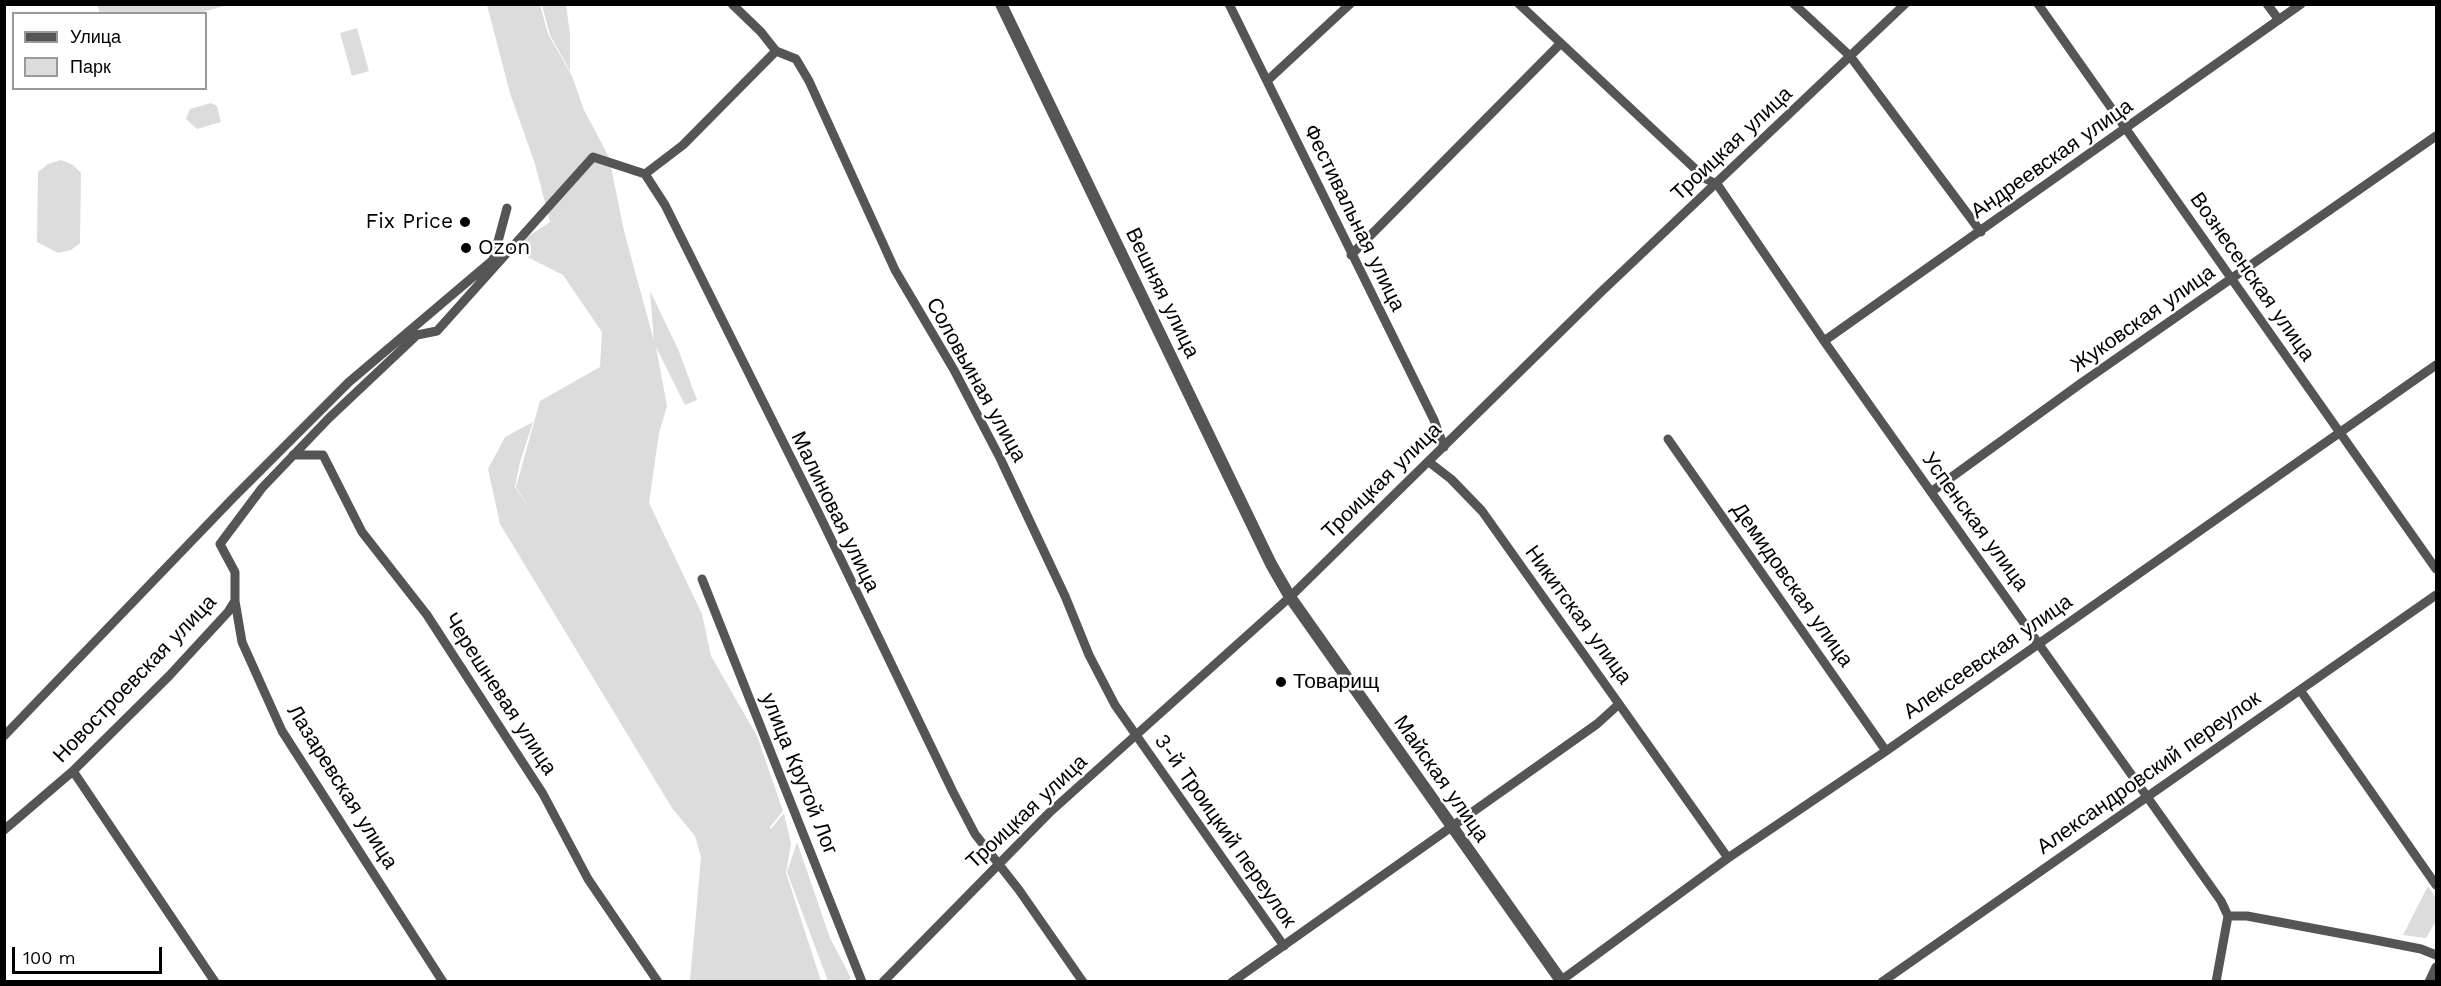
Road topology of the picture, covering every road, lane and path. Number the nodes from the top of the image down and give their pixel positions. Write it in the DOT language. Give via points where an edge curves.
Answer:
graph roads {
  1 [pos="732,4"];
  2 [pos="1001,4"];
  3 [pos="1229,4"];
  4 [pos="1350,4"];
  5 [pos="1519,4"];
  6 [pos="1794,4"];
  7 [pos="1905,4"];
  8 [pos="2038,4"];
  9 [pos="2267,4"];
  10 [pos="2301,4"];
  11 [pos="2279,20"];
  12 [pos="1560,44"];
  13 [pos="776,51"];
  14 [pos="1851,56"];
  15 [pos="1268,80"];
  16 [pos="2126,128"];
  17 [pos="2436,136"];
  18 [pos="645,174"];
  19 [pos="1717,184"];
  20 [pos="507,208"];
  21 [pos="1981,232"];
  22 [pos="1351,255"];
  23 [pos="2232,279"];
  24 [pos="1824,341"];
  25 [pos="2436,365"];
  26 [pos="2340,432"];
  27 [pos="1668,439"];
  28 [pos="1444,447"];
  29 [pos="293,455"];
  30 [pos="1429,462"];
  31 [pos="1932,492"];
  32 [pos="2436,569"];
  33 [pos="702,579"];
  34 [pos="2436,595"];
  35 [pos="1290,597"];
  36 [pos="235,601"];
  37 [pos="2039,642"];
  38 [pos="2300,690"];
  39 [pos="1619,704"];
  40 [pos="4,736"];
  41 [pos="1136,737"];
  42 [pos="1887,751"];
  43 [pos="73,771"];
  44 [pos="2146,796"];
  45 [pos="1452,828"];
  46 [pos="4,830"];
  47 [pos="1728,858"];
  48 [pos="998,862"];
  49 [pos="2436,885"];
  50 [pos="2228,916"];
  51 [pos="1284,946"];
  52 [pos="2436,955"];
  53 [pos="2436,967"];
  54 [pos="215,981"];
  55 [pos="443,981"];
  56 [pos="658,981"];
  57 [pos="861,981"];
  58 [pos="883,981"];
  59 [pos="1083,981"];
  60 [pos="1232,981"];
  61 [pos="1560,981"];
  62 [pos="1882,981"];
  63 [pos="2216,981"];
  64 [pos="2429,981"];
  1 -- 13 [label="street"];
  2 -- 35 [label="street, Вешняя улица" via="1270,564"];
  3 -- 15 [label="street, Фестивальная улица"];
  4 -- 15 [label="street"];
  5 -- 12 [label="street"];
  6 -- 14 [label="street"];
  7 -- 14 [label="street, Троицкая улица"];
  8 -- 16 [label="street, Вознесенская улица"];
  9 -- 11 [label="street"];
  10 -- 11 [label="street, Андреевская улица"];
  11 -- 16 [label="street, Андреевская улица"];
  12 -- 19 [label="street" via="1706,179"];
  12 -- 22 [label="street"];
  13 -- 18 [label="street" via="683,146"];
  13 -- 41 [label="street, Соловьиная улица" via="796,59 809,81 895,270 954,370 1065,596 1089,655"];
  14 -- 19 [label="street, Троицкая улица"];
  14 -- 21 [label="street"];
  15 -- 22 [label="street, Фестивальная улица"];
  16 -- 21 [label="street, Андреевская улица"];
  16 -- 23 [label="street, Вознесенская улица"];
  17 -- 23 [label="street, Жуковская улица"];
  18 -- 29 [label="street, Новостроевская улица" via="593,157 437,331 417,335"];
  18 -- 48 [label="street, Малиновая улица" via="759,393 953,792 975,834"];
  19 -- 24 [label="street, Успенская улица"];
  19 -- 28 [label="street, Троицкая улица"];
  20 -- 40 [label="street" via="493,260 349,382"];
  21 -- 24 [label="street, Андреевская улица"];
  22 -- 28 [label="street, Фестивальная улица"];
  23 -- 26 [label="street, Вознесенская улица"];
  23 -- 31 [label="street, Жуковская улица"];
  24 -- 31 [label="street, Успенская улица"];
  25 -- 26 [label="street, Алексеевская улица"];
  26 -- 32 [label="street, Вознесенская улица"];
  26 -- 37 [label="street, Алексеевская улица"];
  27 -- 42 [label="street, Демидовская улица"];
  28 -- 30 [label="street, Троицкая улица"];
  29 -- 36 [label="street, Новостроевская улица" via="262,488 220,544 235,572"];
  29 -- 56 [label="street, Черешневая улица" via="323,455 362,532 427,615 543,794 588,879"];
  30 -- 35 [label="street, Троицкая улица"];
  30 -- 39 [label="street, Никитская улица" via="1482,511"];
  31 -- 37 [label="street, Успенская улица"];
  33 -- 57 [label="street, улица Крутой Лог"];
  34 -- 38 [label="street, Александровский переулок"];
  35 -- 41 [label="street, Троицкая улица"];
  35 -- 45 [label="street, Майская улица"];
  36 -- 43 [label="street, Новостроевская улица" via="169,676"];
  36 -- 55 [label="street, Лазаревская улица" via="242,642 282,731"];
  37 -- 42 [label="street, Алексеевская улица"];
  37 -- 44 [label="street, Успенская улица"];
  38 -- 44 [label="street, Александровский переулок"];
  38 -- 49 [label="street"];
  39 -- 45 [label="street, Никитская улица"];
  39 -- 47 [label="street"];
  41 -- 48 [label="street, Троицкая улица"];
  41 -- 51 [label="street, 3-й Троицкий переулок"];
  42 -- 47 [label="street, Алексеевская улица"];
  43 -- 46 [label="street, Новостроевская улица"];
  43 -- 54 [label="street"];
  44 -- 50 [label="street, Успенская улица"];
  44 -- 62 [label="street, Александровский переулок"];
  45 -- 51 [label="street, Никитская улица"];
  45 -- 61 [label="street, Майская улица"];
  47 -- 61 [label="street, Алексеевская улица"];
  48 -- 58 [label="street, Троицкая улица"];
  48 -- 59 [label="street, Малиновая улица"];
  50 -- 52 [label="street" via="2247,916 2370,939"];
  50 -- 63 [label="street"];
  51 -- 60 [label="street, Никитская улица"];
  53 -- 64 [label="street"];
}
